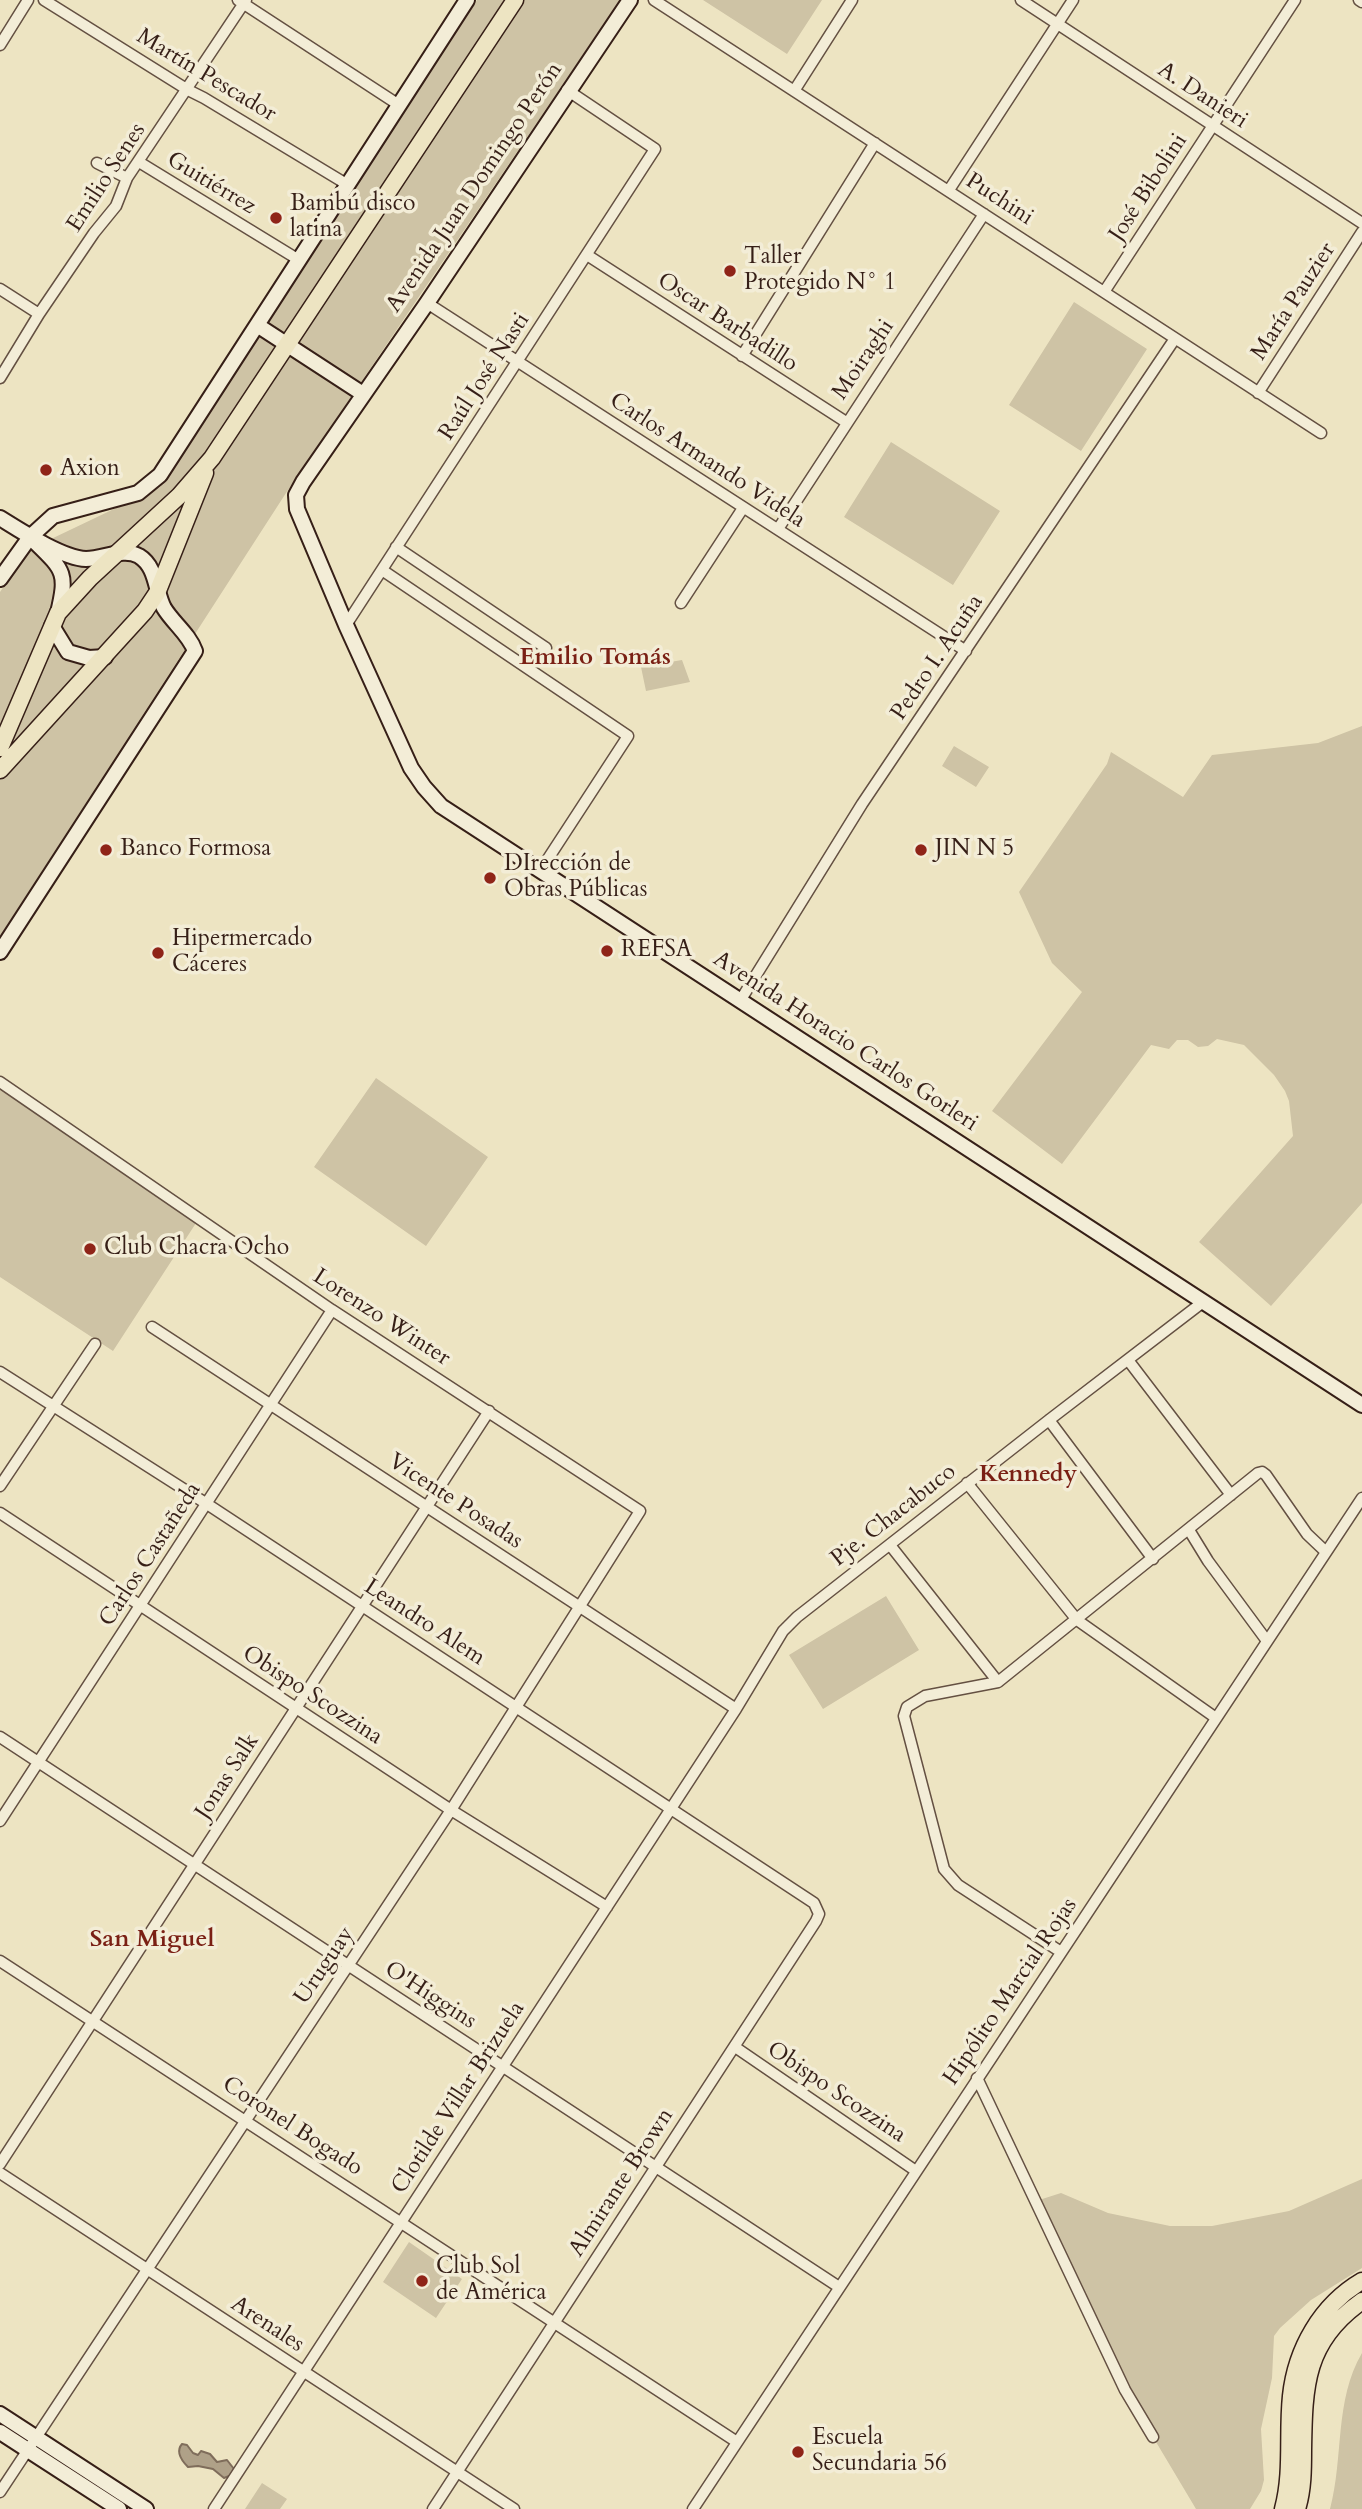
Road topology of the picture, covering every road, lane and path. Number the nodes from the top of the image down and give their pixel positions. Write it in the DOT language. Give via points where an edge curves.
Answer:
graph roads {
  1 [pos="28,0"];
  2 [pos="44,0"];
  3 [pos="467,0"];
  4 [pos="515,0"];
  5 [pos="630,0"];
  6 [pos="654,0"];
  7 [pos="852,0"];
  8 [pos="1021,0"];
  9 [pos="1073,0"];
  10 [pos="1295,0"];
  11 [pos="243,1"];
  12 [pos="1057,24"];
  13 [pos="0,46"];
  14 [pos="188,90"];
  15 [pos="567,90"];
  16 [pos="794,91"];
  17 [pos="399,105"];
  18 [pos="1213,126"];
  19 [pos="875,143"];
  20 [pos="139,162"];
  21 [pos="97,163"];
  22 [pos="127,178"];
  23 [pos="348,185"];
  24 [pos="949,190"];
  25 [pos="984,214"];
  26 [pos="1362,223"];
  27 [pos="1362,232"];
  28 [pos="587,255"];
  29 [pos="299,260"];
  30 [pos="0,289"];
  31 [pos="1104,292"];
  32 [pos="427,303"];
  33 [pos="39,314"];
  34 [pos="257,325"];
  35 [pos="1174,340"];
  36 [pos="287,345"];
  37 [pos="742,356"];
  38 [pos="517,361"];
  39 [pos="0,378"];
  40 [pos="1258,393"];
  41 [pos="363,394"];
  42 [pos="846,422"];
  43 [pos="1321,433"];
  44 [pos="212,458"];
  45 [pos="743,508"];
  46 [pos="297,509"];
  47 [pos="0,518"];
  48 [pos="778,529"];
  49 [pos="30,537"];
  50 [pos="396,547"];
  51 [pos="117,553"];
  52 [pos="382,570"];
  53 [pos="0,579"];
  54 [pos="157,593"];
  55 [pos="681,603"];
  56 [pos="55,619"];
  57 [pos="346,625"];
  58 [pos="546,649"];
  59 [pos="966,651"];
  60 [pos="105,657"];
  61 [pos="0,747"];
  62 [pos="0,771"];
  63 [pos="540,871"];
  64 [pos="0,952"];
  65 [pos="740,1001"];
  66 [pos="0,1082"];
  67 [pos="1203,1302"];
  68 [pos="332,1310"];
  69 [pos="152,1327"];
  70 [pos="95,1344"];
  71 [pos="1128,1360"];
  72 [pos="0,1372"];
  73 [pos="271,1405"];
  74 [pos="1362,1405"];
  75 [pos="53,1407"];
  76 [pos="489,1411"];
  77 [pos="1049,1420"];
  78 [pos="967,1483"];
  79 [pos="0,1486"];
  80 [pos="1231,1495"];
  81 [pos="1362,1498"];
  82 [pos="207,1504"];
  83 [pos="426,1506"];
  84 [pos="640,1511"];
  85 [pos="0,1513"];
  86 [pos="1189,1530"];
  87 [pos="890,1545"];
  88 [pos="1326,1552"];
  89 [pos="1153,1559"];
  90 [pos="362,1606"];
  91 [pos="141,1607"];
  92 [pos="580,1607"];
  93 [pos="1077,1620"];
  94 [pos="1267,1641"];
  95 [pos="998,1682"];
  96 [pos="517,1707"];
  97 [pos="296,1709"];
  98 [pos="736,1709"];
  99 [pos="1216,1718"];
  100 [pos="0,1737"];
  101 [pos="38,1762"];
  102 [pos="671,1808"];
  103 [pos="451,1810"];
  104 [pos="0,1821"];
  105 [pos="194,1864"];
  106 [pos="607,1907"];
  107 [pos="819,1914"];
  108 [pos="1061,1952"];
  109 [pos="0,1961"];
  110 [pos="348,1965"];
  111 [pos="92,2020"];
  112 [pos="735,2047"];
  113 [pos="503,2066"];
  114 [pos="978,2078"];
  115 [pos="245,2120"];
  116 [pos="0,2164"];
  117 [pos="656,2166"];
  118 [pos="916,2171"];
  119 [pos="0,2173"];
  120 [pos="402,2222"];
  121 [pos="147,2269"];
  122 [pos="1362,2281"];
  123 [pos="839,2287"];
  124 [pos="1362,2301"];
  125 [pos="555,2322"];
  126 [pos="304,2372"];
  127 [pos="0,2414"];
  128 [pos="0,2432"];
  129 [pos="1153,2437"];
  130 [pos="737,2442"];
  131 [pos="32,2444"];
  132 [pos="457,2472"];
  133 [pos="0,2492"];
  134 [pos="119,2509"];
  135 [pos="146,2509"];
  136 [pos="214,2509"];
  137 [pos="433,2509"];
  138 [pos="514,2509"];
  139 [pos="693,2509"];
  140 [pos="1283,2509"];
  141 [pos="1297,2509"];
  1 -- 13 [label="street"];
  2 -- 14 [label="street, Martín Pescador"];
  3 -- 17 [label="main road"];
  4 -- 36 [label="main road"];
  5 -- 15 [label="main road, Avenida Juan Domingo Perón"];
  6 -- 16 [label="street, Puchini"];
  7 -- 16 [label="street"];
  8 -- 12 [label="street, A. Danieri"];
  9 -- 12 [label="street"];
  10 -- 18 [label="street, José Bibolini"];
  11 -- 14 [label="street, Emilio Senes"];
  11 -- 17 [label="street"];
  12 -- 18 [label="street, A. Danieri"];
  12 -- 24 [label="street"];
  14 -- 20 [label="street, Emilio Senes"];
  14 -- 23 [label="street, Martín Pescador"];
  15 -- 28 [label="street, Raúl José Nasti" via="655,149"];
  15 -- 32 [label="main road, Avenida Juan Domingo Perón"];
  16 -- 19 [label="street, Puchini"];
  17 -- 23 [label="main road"];
  18 -- 26 [label="street, A. Danieri"];
  18 -- 31 [label="street, José Bibolini"];
  19 -- 24 [label="street, Puchini"];
  19 -- 37 [label="street"];
  20 -- 22 [label="street, Emilio Senes"];
  20 -- 29 [label="street, Guitiérrez"];
  21 -- 22 [label="street"];
  22 -- 33 [label="street, Emilio Senes" via="116,206"];
  23 -- 29 [label="main road"];
  24 -- 25 [label="street, Puchini"];
  25 -- 31 [label="street, Puchini"];
  25 -- 42 [label="street, Moiraghi"];
  27 -- 40 [label="street, María Pauzier"];
  28 -- 37 [label="street, Oscar Barbadillo"];
  28 -- 38 [label="street, Raúl José Nasti"];
  29 -- 34 [label="main road"];
  30 -- 33 [label="street"];
  31 -- 35 [label="street, Puchini"];
  32 -- 38 [label="street, Carlos Armando Videla"];
  32 -- 41 [label="main road, Avenida Juan Domingo Perón"];
  33 -- 39 [label="street, Emilio Senes"];
  34 -- 36 [label="main road"];
  34 -- 49 [label="main road" via="152,484 131,495 53,516"];
  35 -- 40 [label="street, Puchini"];
  35 -- 59 [label="street, Pedro I. Acuña"];
  36 -- 41 [label="main road"];
  36 -- 44 [label="main road"];
  37 -- 42 [label="street, Oscar Barbadillo"];
  38 -- 45 [label="street, Carlos Armando Videla"];
  38 -- 50 [label="street, Raúl José Nasti"];
  40 -- 43 [label="street, Puchini"];
  41 -- 46 [label="main road, Avenida Juan Domingo Perón" via="303,482 296,495"];
  42 -- 48 [label="street, Moiraghi"];
  44 -- 51 [label="main road" via="179,496"];
  44 -- 54 [label="main road"];
  45 -- 48 [label="street, Carlos Armando Videla"];
  45 -- 55 [label="street"];
  46 -- 57 [label="main road, Avenida Horacio Carlos Gorleri"];
  47 -- 49 [label="main road"];
  48 -- 59 [label="street, Carlos Armando Videla"];
  49 -- 51 [label="main road" via="87,559"];
  49 -- 53 [label="main road"];
  49 -- 56 [label="main road" via="62,575 64,586"];
  50 -- 52 [label="street, Raúl José Nasti"];
  50 -- 58 [label="street"];
  51 -- 54 [label="main road" via="131,553 148,564"];
  51 -- 56 [label="main road"];
  52 -- 57 [label="street, Raúl José Nasti"];
  52 -- 63 [label="street" via="628,736"];
  54 -- 60 [label="main road"];
  54 -- 64 [label="main road" via="195,651"];
  56 -- 60 [label="main road" via="68,652"];
  56 -- 61 [label="main road"];
  57 -- 63 [label="main road, Avenida Horacio Carlos Gorleri" via="424,788 440,806"];
  59 -- 65 [label="street, Pedro I. Acuña" via="863,804"];
  60 -- 62 [label="main road"];
  63 -- 65 [label="main road, Avenida Horacio Carlos Gorleri"];
  65 -- 67 [label="main road, Avenida Horacio Carlos Gorleri"];
  66 -- 68 [label="street, Lorenzo Winter"];
  67 -- 71 [label="street, Pje. Chacabuco"];
  67 -- 74 [label="main road, Avenida Horacio Carlos Gorleri"];
  68 -- 73 [label="street, Carlos Castañeda"];
  68 -- 76 [label="street, Lorenzo Winter"];
  69 -- 73 [label="street, Vicente Posadas"];
  70 -- 75 [label="street"];
  71 -- 77 [label="street, Pje. Chacabuco"];
  71 -- 80 [label="street"];
  72 -- 75 [label="street, Leandro Alem"];
  73 -- 82 [label="street, Carlos Castañeda"];
  73 -- 83 [label="street, Vicente Posadas"];
  75 -- 79 [label="street"];
  75 -- 82 [label="street, Leandro Alem"];
  76 -- 83 [label="street, Jonas Salk"];
  76 -- 84 [label="street, Lorenzo Winter"];
  77 -- 78 [label="street, Pje. Chacabuco"];
  77 -- 89 [label="street"];
  78 -- 87 [label="street, Pje. Chacabuco"];
  78 -- 93 [label="street"];
  80 -- 86 [label="street"];
  80 -- 88 [label="street" via="1262,1472 1307,1534"];
  81 -- 88 [label="street, Hipólito Marcial Rojas"];
  82 -- 90 [label="street, Leandro Alem"];
  82 -- 91 [label="street, Carlos Castañeda"];
  83 -- 90 [label="street, Jonas Salk"];
  83 -- 92 [label="street, Vicente Posadas"];
  84 -- 92 [label="street, Uruguay"];
  85 -- 91 [label="street, Obispo Scozzina"];
  86 -- 89 [label="street"];
  86 -- 94 [label="street"];
  87 -- 95 [label="street"];
  87 -- 98 [label="street, Pje. Chacabuco" via="783,1631"];
  88 -- 94 [label="street, Hipólito Marcial Rojas"];
  89 -- 93 [label="street"];
  90 -- 96 [label="street, Leandro Alem"];
  90 -- 97 [label="street, Jonas Salk"];
  91 -- 97 [label="street, Obispo Scozzina"];
  91 -- 101 [label="street, Carlos Castañeda"];
  92 -- 96 [label="street, Uruguay"];
  92 -- 98 [label="street, Vicente Posadas"];
  93 -- 95 [label="street"];
  93 -- 99 [label="street"];
  94 -- 99 [label="street, Hipólito Marcial Rojas"];
  95 -- 108 [label="street" via="926,1696 907,1707 904,1716 944,1869 958,1885"];
  96 -- 102 [label="street, Leandro Alem"];
  96 -- 103 [label="street, Uruguay"];
  97 -- 103 [label="street, Obispo Scozzina"];
  97 -- 105 [label="street, Jonas Salk"];
  98 -- 102 [label="street, Clotilde Villar Brizuela"];
  99 -- 108 [label="street, Hipólito Marcial Rojas"];
  100 -- 101 [label="street, O'Higgins"];
  101 -- 104 [label="street, Carlos Castañeda"];
  101 -- 105 [label="street, O'Higgins"];
  102 -- 106 [label="street, Clotilde Villar Brizuela"];
  102 -- 107 [label="street, Leandro Alem" via="814,1903"];
  103 -- 106 [label="street, Obispo Scozzina"];
  103 -- 110 [label="street, Uruguay"];
  105 -- 110 [label="street, O'Higgins"];
  105 -- 111 [label="street, Jonas Salk"];
  106 -- 113 [label="street, Clotilde Villar Brizuela"];
  107 -- 112 [label="street, Almirante Brown"];
  108 -- 114 [label="street, Hipólito Marcial Rojas"];
  109 -- 111 [label="street, Coronel Bogado"];
  110 -- 113 [label="street, O'Higgins"];
  110 -- 115 [label="street, Uruguay"];
  111 -- 115 [label="street, Coronel Bogado"];
  111 -- 116 [label="street, Jonas Salk"];
  112 -- 117 [label="street, Almirante Brown"];
  112 -- 118 [label="street, Obispo Scozzina"];
  113 -- 117 [label="street, O'Higgins"];
  113 -- 120 [label="street, Clotilde Villar Brizuela"];
  114 -- 118 [label="street, Hipólito Marcial Rojas"];
  114 -- 129 [label="street" via="1125,2390"];
  115 -- 120 [label="street, Coronel Bogado"];
  115 -- 121 [label="street, Uruguay"];
  117 -- 123 [label="street, O'Higgins"];
  117 -- 125 [label="street, Almirante Brown"];
  118 -- 123 [label="street, Hipólito Marcial Rojas"];
  119 -- 121 [label="street, Arenales"];
  120 -- 125 [label="street, Coronel Bogado"];
  120 -- 126 [label="street, Clotilde Villar Brizuela"];
  121 -- 126 [label="street, Arenales"];
  121 -- 131 [label="street, Uruguay"];
  122 -- 140 [label="main road" via="1325,2312 1312,2330 1295,2373"];
  123 -- 130 [label="street, Hipólito Marcial Rojas"];
  124 -- 141 [label="main road" via="1324,2338 1306,2383"];
  125 -- 130 [label="street, Coronel Bogado"];
  125 -- 132 [label="street, Almirante Brown"];
  126 -- 132 [label="street, Arenales"];
  126 -- 136 [label="street, Clotilde Villar Brizuela"];
  127 -- 131 [label="main road"];
  128 -- 131 [label="main road"];
  130 -- 139 [label="street, Hipólito Marcial Rojas"];
  131 -- 133 [label="street, Uruguay"];
  131 -- 134 [label="main road"];
  131 -- 135 [label="main road"];
  132 -- 137 [label="street, Almirante Brown"];
  132 -- 138 [label="street, Arenales"];
}
